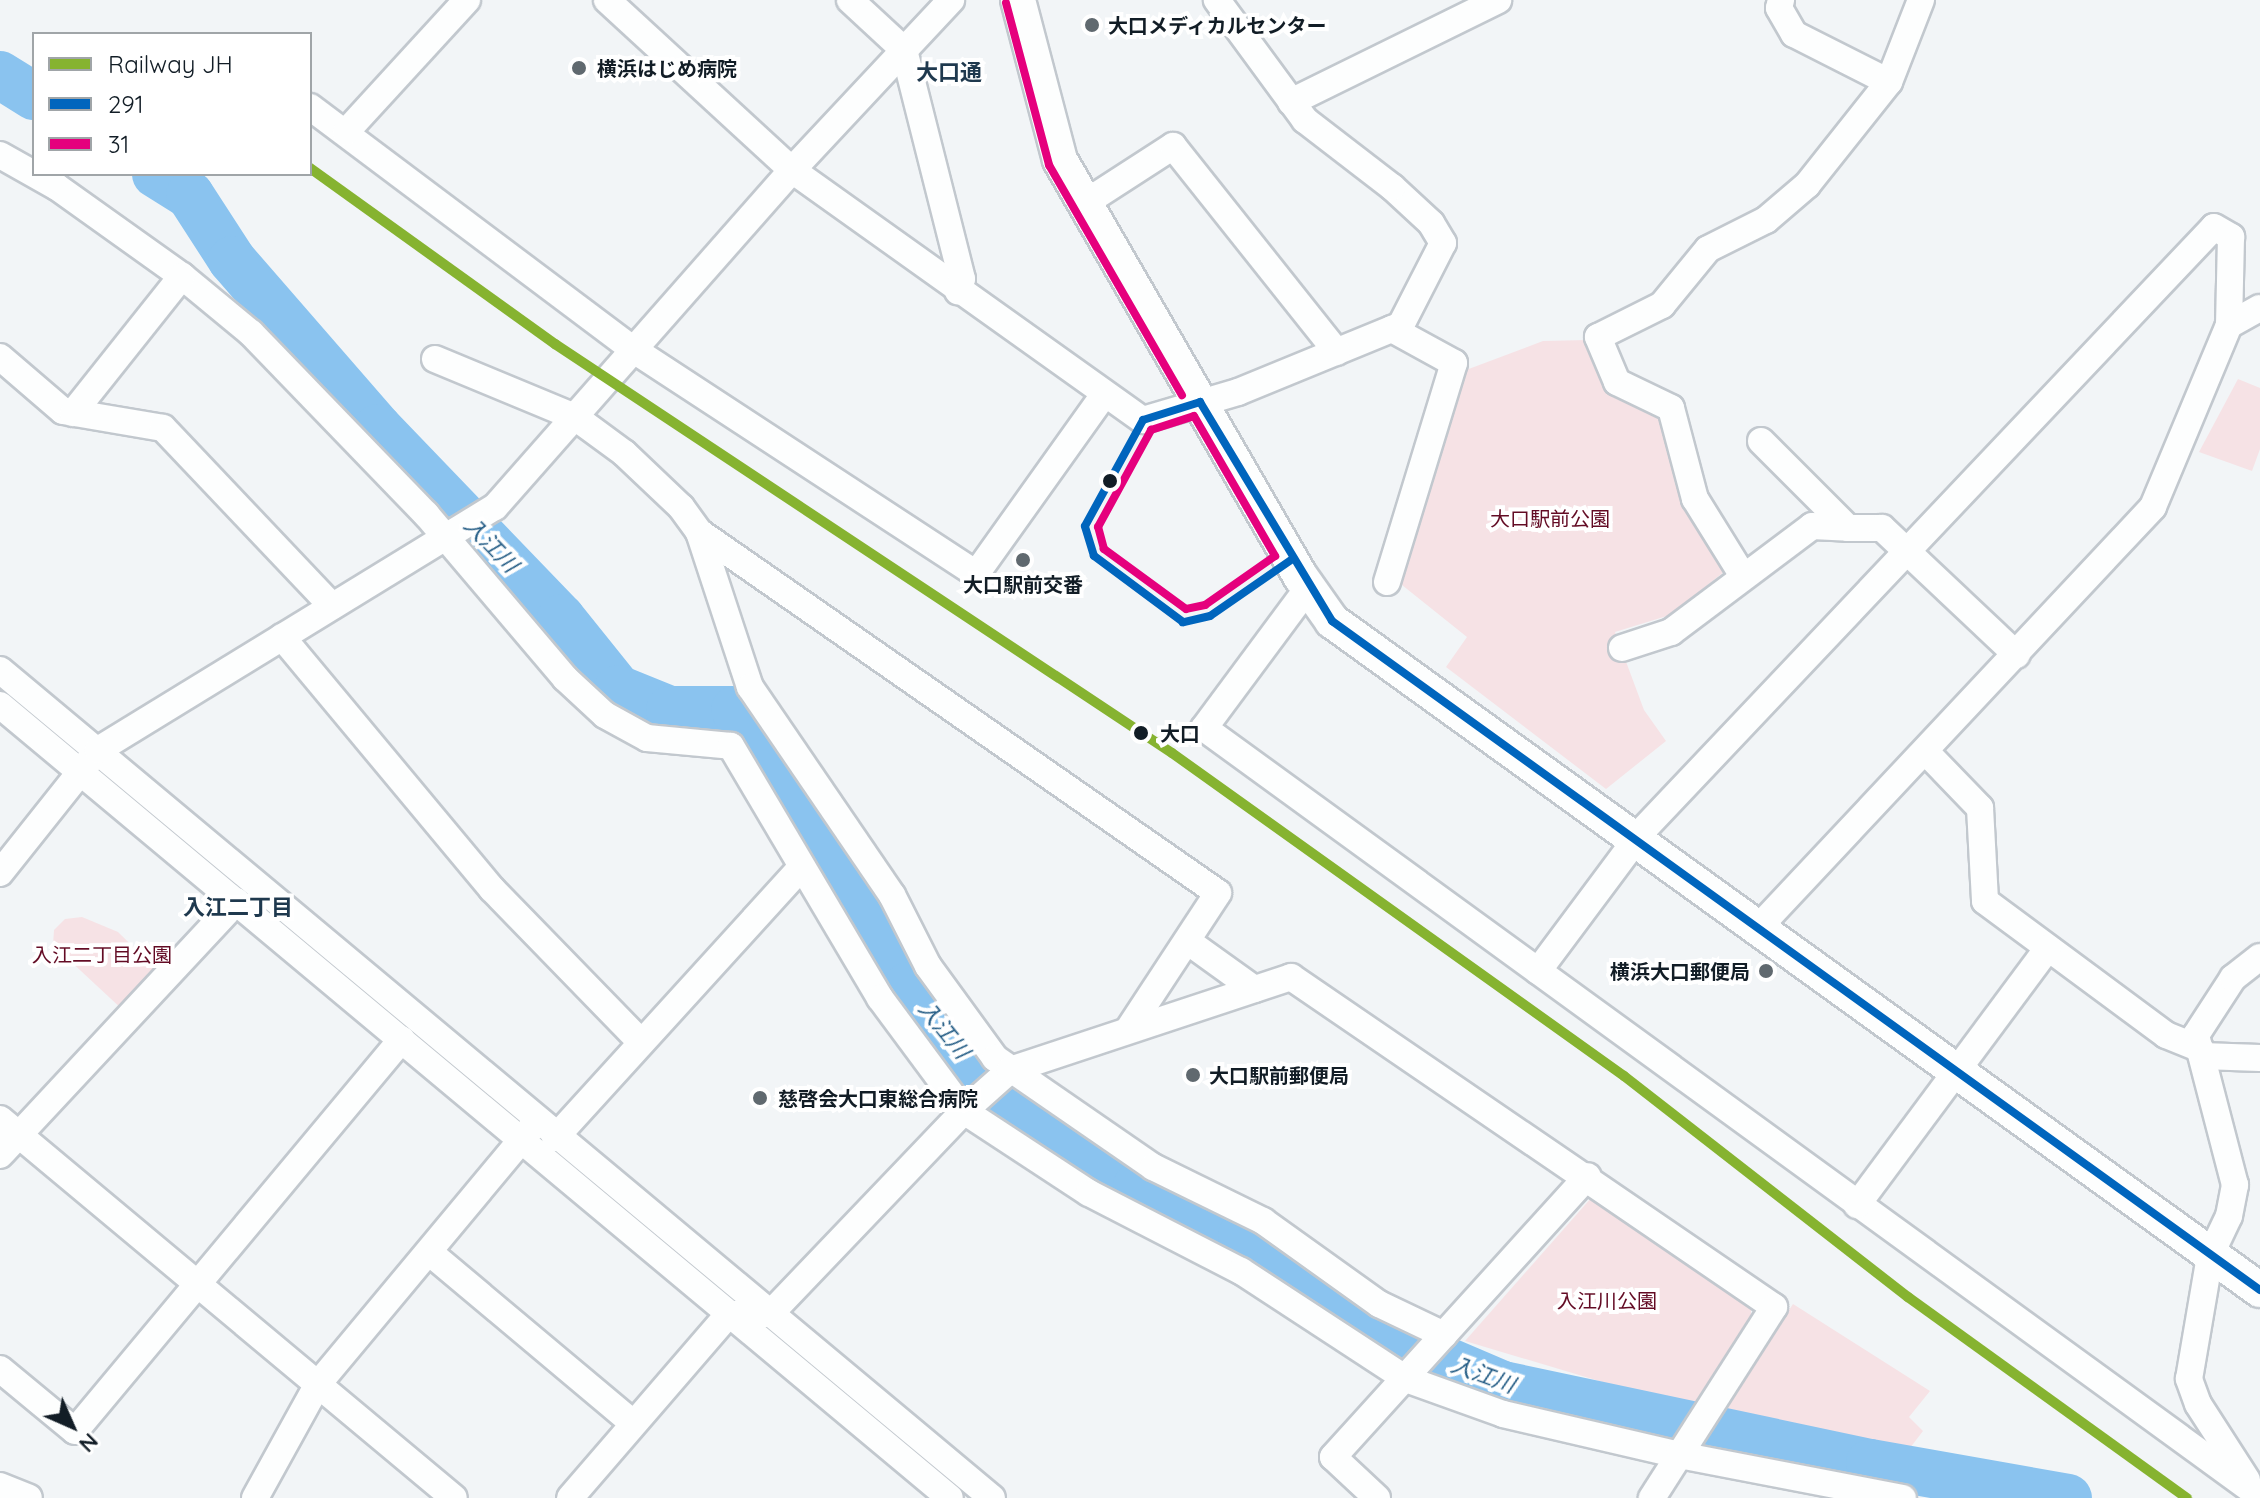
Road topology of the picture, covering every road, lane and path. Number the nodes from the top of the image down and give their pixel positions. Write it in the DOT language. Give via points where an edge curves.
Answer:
graph roads {
  1 [pos="467,0"];
  2 [pos="607,0"];
  3 [pos="850,0"];
  4 [pos="951,0"];
  5 [pos="1018,0"];
  6 [pos="1217,0"];
  7 [pos="1498,0"];
  8 [pos="1781,0"];
  9 [pos="1921,0"];
  10 [pos="904,50"];
  11 [pos="1889,82"];
  12 [pos="1291,102"];
  13 [pos="312,108"];
  14 [pos="346,132"];
  15 [pos="0,155"];
  16 [pos="792,170"];
  17 [pos="32,173"];
  18 [pos="37,176"];
  19 [pos="1085,203"];
  20 [pos="182,276"];
  21 [pos="958,291"];
  22 [pos="2260,308"];
  23 [pos="2229,325"];
  24 [pos="1392,329"];
  25 [pos="634,350"];
  26 [pos="1337,352"];
  27 [pos="0,357"];
  28 [pos="435,359"];
  29 [pos="1103,396"];
  30 [pos="1200,402"];
  31 [pos="73,413"];
  32 [pos="575,417"];
  33 [pos="1761,441"];
  34 [pos="1848,528"];
  35 [pos="699,532"];
  36 [pos="452,534"];
  37 [pos="1909,551"];
  38 [pos="1743,576"];
  39 [pos="1387,582"];
  40 [pos="1308,588"];
  41 [pos="332,606"];
  42 [pos="282,637"];
  43 [pos="1622,648"];
  44 [pos="2017,655"];
  45 [pos="0,670"];
  46 [pos="0,705"];
  47 [pos="98,750"];
  48 [pos="1926,752"];
  49 [pos="79,772"];
  50 [pos="1635,839"];
  51 [pos="801,868"];
  52 [pos="0,873"];
  53 [pos="237,901"];
  54 [pos="1758,928"];
  55 [pos="1190,943"];
  56 [pos="2048,948"];
  57 [pos="2260,957"];
  58 [pos="1538,971"];
  59 [pos="1254,989"];
  60 [pos="1130,1027"];
  61 [pos="402,1039"];
  62 [pos="641,1042"];
  63 [pos="2201,1052"];
  64 [pos="2260,1058"];
  65 [pos="1010,1070"];
  66 [pos="1955,1071"];
  67 [pos="968,1108"];
  68 [pos="10,1127"];
  69 [pos="538,1133"];
  70 [pos="0,1155"];
  71 [pos="1588,1176"];
  72 [pos="2247,1186"];
  73 [pos="1857,1205"];
  74 [pos="429,1252"];
  75 [pos="2210,1256"];
  76 [pos="197,1284"];
  77 [pos="2260,1290"];
  78 [pos="729,1314"];
  79 [pos="770,1314"];
  80 [pos="1444,1335"];
  81 [pos="0,1369"];
  82 [pos="1410,1374"];
  83 [pos="318,1384"];
  84 [pos="633,1423"];
  85 [pos="1680,1453"];
  86 [pos="0,1486"];
  87 [pos="2258,1495"];
  88 [pos="29,1498"];
  89 [pos="255,1498"];
  90 [pos="454,1498"];
  91 [pos="570,1498"];
  92 [pos="950,1498"];
  93 [pos="992,1498"];
  94 [pos="1377,1498"];
  95 [pos="1652,1498"];
  96 [pos="1903,1498"];
  1 -- 14 [label="street"];
  2 -- 16 [label="street"];
  3 -- 10 [label="street"];
  4 -- 10 [label="street"];
  5 -- 19 [label="main road" via="1060,160"];
  6 -- 12 [label="street"];
  7 -- 12 [label="street"];
  8 -- 11 [label="street" via="1779,8 1794,34"];
  9 -- 11 [label="street"];
  10 -- 16 [label="street"];
  10 -- 21 [label="street" via="962,279"];
  11 -- 38 [label="street" via="1807,185 1766,220 1708,249 1662,305 1598,337 1617,382 1671,408 1695,499"];
  12 -- 24 [label="street" via="1305,120 1431,223 1443,243 1416,302 1401,325"];
  13 -- 14 [label="street"];
  14 -- 25 [label="street"];
  15 -- 17 [label="street"];
  16 -- 21 [label="street"];
  16 -- 25 [label="street"];
  18 -- 20 [label="street"];
  19 -- 26 [label="street" via="1173,146"];
  19 -- 30 [label="main road"];
  20 -- 31 [label="street"];
  20 -- 36 [label="street" via="251,333 426,514"];
  21 -- 29 [label="street"];
  22 -- 23 [label="street"];
  23 -- 37 [label="street" via="2231,237 2214,227"];
  23 -- 44 [label="street" via="2153,507"];
  24 -- 26 [label="street"];
  24 -- 39 [label="street" via="1454,363"];
  25 -- 29 [label="street" via="976,574"];
  25 -- 32 [label="street"];
  26 -- 30 [label="street"];
  27 -- 31 [label="street" via="63,411"];
  28 -- 32 [label="street"];
  29 -- 30 [label="street" via="1143,420"];
  30 -- 40 [label="main road"];
  31 -- 41 [label="street" via="163,428"];
  32 -- 35 [label="street" via="624,453 681,507"];
  32 -- 36 [label="street" via="488,512"];
  33 -- 34 [label="street"];
  34 -- 37 [label="street" via="1882,528"];
  34 -- 38 [label="street" via="1812,526"];
  35 -- 55 [label="street" via="1218,893"];
  35 -- 65 [label="street" via="750,687 892,895 928,966 995,1058"];
  36 -- 41 [label="street"];
  36 -- 51 [label="street" via="605,715 647,738 731,746"];
  37 -- 44 [label="street"];
  37 -- 50 [label="street"];
  38 -- 43 [label="street" via="1671,632"];
  40 -- 50 [label="main road" via="1332,621"];
  40 -- 58 [label="street" via="1204,728"];
  41 -- 42 [label="street"];
  42 -- 47 [label="street"];
  42 -- 62 [label="street" via="492,889"];
  44 -- 48 [label="street"];
  45 -- 47 [label="street"];
  46 -- 49 [label="street"];
  47 -- 49 [label="street"];
  47 -- 69 [label="street"];
  48 -- 54 [label="street"];
  48 -- 56 [label="street" via="1980,808 1985,901"];
  49 -- 52 [label="street"];
  49 -- 53 [label="street"];
  50 -- 54 [label="main road"];
  50 -- 58 [label="street"];
  51 -- 62 [label="street"];
  51 -- 67 [label="street" via="880,998"];
  53 -- 61 [label="street"];
  53 -- 68 [label="street"];
  54 -- 66 [label="main road"];
  55 -- 59 [label="street"];
  55 -- 60 [label="street"];
  56 -- 63 [label="street" via="2166,1035"];
  56 -- 66 [label="street"];
  57 -- 63 [label="street" via="2233,978 2196,1035"];
  58 -- 73 [label="street"];
  59 -- 60 [label="street"];
  59 -- 71 [label="street" via="1291,977 1303,982"];
  60 -- 65 [label="street"];
  61 -- 69 [label="street"];
  61 -- 76 [label="street"];
  62 -- 69 [label="street"];
  63 -- 64 [label="street"];
  63 -- 72 [label="street"];
  65 -- 67 [label="street"];
  65 -- 80 [label="street" via="1153,1167 1263,1221 1379,1304"];
  66 -- 73 [label="street"];
  66 -- 75 [label="main road"];
  67 -- 79 [label="street"];
  67 -- 82 [label="street" via="1089,1193 1241,1271"];
  68 -- 70 [label="street"];
  68 -- 76 [label="street"];
  69 -- 74 [label="street"];
  69 -- 78 [label="street"];
  69 -- 79 [label="street"];
  71 -- 80 [label="street"];
  71 -- 85 [label="street" via="1774,1307"];
  72 -- 75 [label="street"];
  73 -- 87 [label="street"];
  74 -- 83 [label="street"];
  74 -- 84 [label="street"];
  75 -- 77 [label="main road"];
  75 -- 87 [label="street" via="2189,1379 2217,1437"];
  76 -- 81 [label="street" via="75,1431"];
  76 -- 83 [label="street"];
  78 -- 79 [label="street"];
  78 -- 84 [label="street"];
  78 -- 92 [label="street"];
  79 -- 93 [label="street"];
  80 -- 82 [label="street"];
  82 -- 85 [label="street" via="1503,1414"];
  82 -- 94 [label="street" via="1333,1457"];
  83 -- 89 [label="street"];
  83 -- 90 [label="street"];
  84 -- 91 [label="street"];
  85 -- 95 [label="street"];
  85 -- 96 [label="street"];
  86 -- 88 [label="street"];
}
